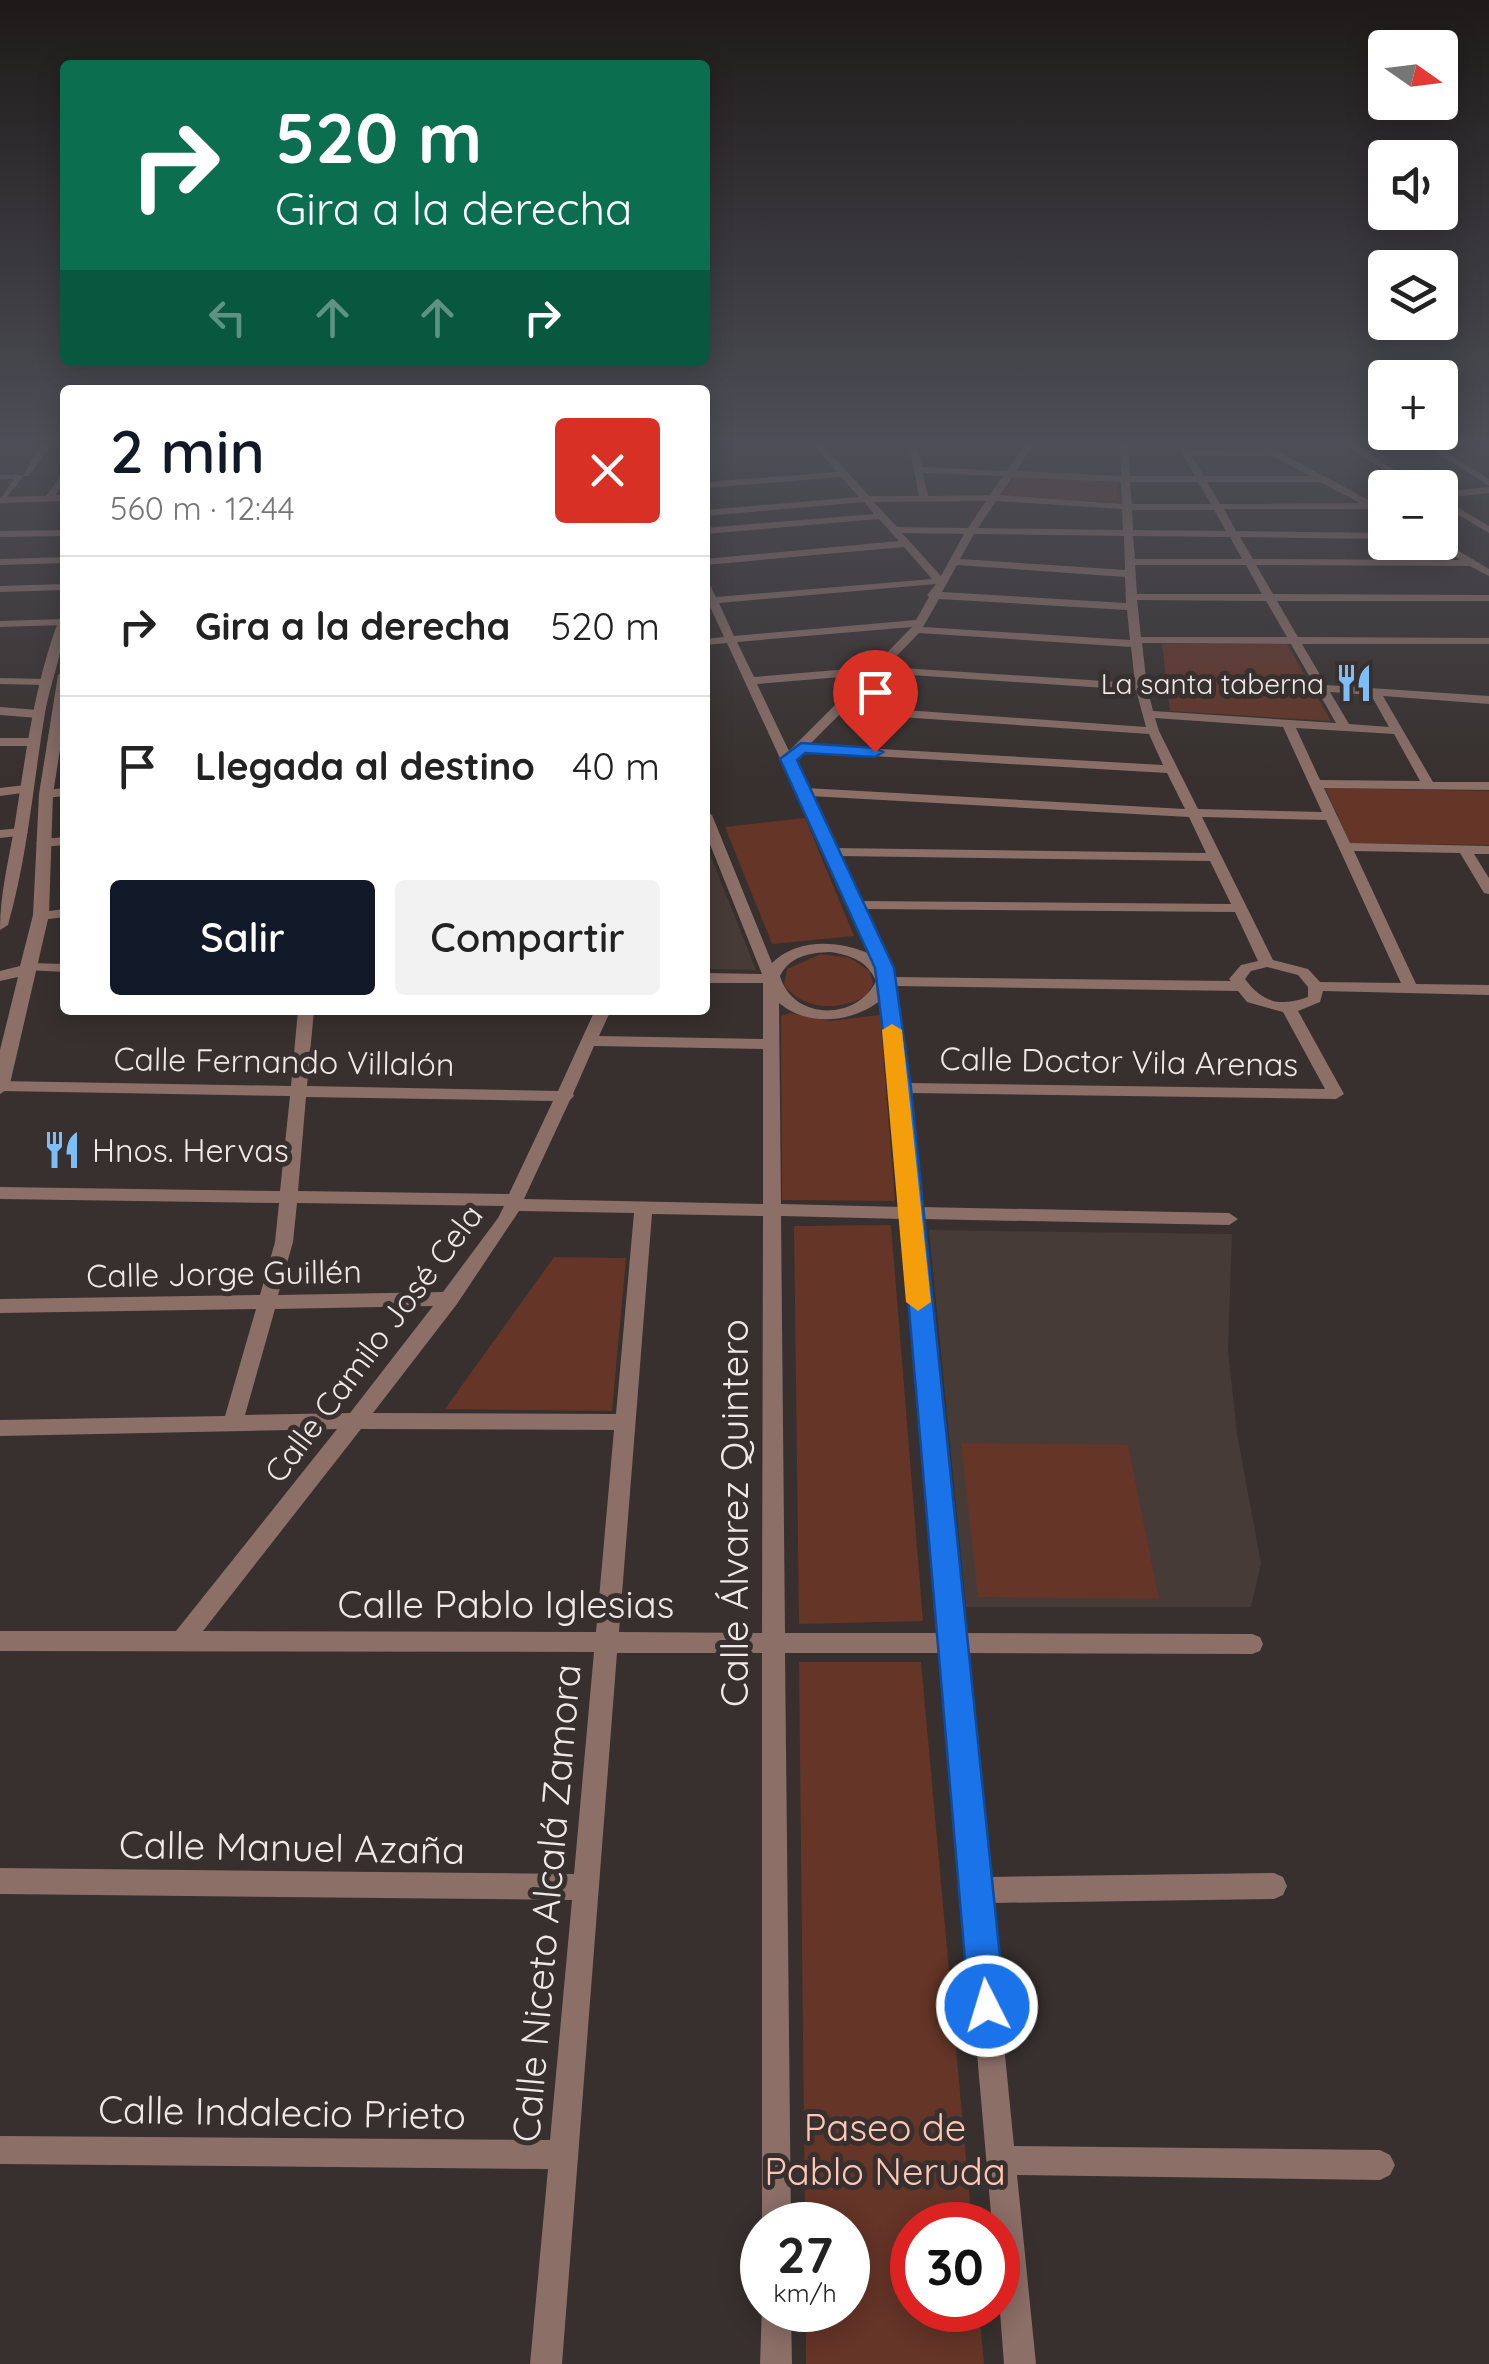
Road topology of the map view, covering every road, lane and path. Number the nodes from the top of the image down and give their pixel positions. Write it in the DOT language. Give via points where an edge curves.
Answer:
graph roads {
  1 [pos="790,554"];
  2 [pos="914,554"];
  3 [pos="957,554"];
  4 [pos="1131,554"];
  5 [pos="1244,554"];
  6 [pos="1459,554"];
  7 [pos="60,560"];
  8 [pos="0,562"];
  9 [pos="710,562"];
  10 [pos="952,562"];
  11 [pos="1249,563"];
  12 [pos="1475,563"];
  13 [pos="1132,568"];
  14 [pos="1489,573"];
  15 [pos="940,581"];
  16 [pos="60,587"];
  17 [pos="0,589"];
  18 [pos="710,592"];
  19 [pos="932,595"];
  20 [pos="710,596"];
  21 [pos="1268,597"];
  22 [pos="1489,598"];
  23 [pos="1133,602"];
  24 [pos="60,620"];
  25 [pos="0,624"];
  26 [pos="917,626"];
  27 [pos="730,639"];
  28 [pos="1294,640"];
  29 [pos="710,641"];
  30 [pos="1137,642"];
  31 [pos="1489,642"];
  32 [pos="59,646"];
  33 [pos="880,670"];
  34 [pos="0,681"];
  35 [pos="44,682"];
  36 [pos="752,682"];
  37 [pos="1142,688"];
  38 [pos="1321,688"];
  39 [pos="1375,692"];
  40 [pos="1487,703"];
  41 [pos="841,709"];
  42 [pos="0,711"];
  43 [pos="38,714"];
  44 [pos="1149,714"];
  45 [pos="1288,724"];
  46 [pos="60,728"];
  47 [pos="1345,728"];
  48 [pos="1153,731"];
  49 [pos="1397,731"];
  50 [pos="0,742"];
  51 [pos="34,742"];
  52 [pos="58,754"];
  53 [pos="795,754"];
  54 [pos="1172,769"];
  55 [pos="1316,784"];
  56 [pos="1429,785"];
  57 [pos="1489,786"];
  58 [pos="25,789"];
  59 [pos="0,792"];
  60 [pos="804,792"];
  61 [pos="60,793"];
  62 [pos="46,794"];
  63 [pos="1192,813"];
  64 [pos="1330,816"];
  65 [pos="22,832"];
  66 [pos="710,832"];
  67 [pos="0,834"];
  68 [pos="60,842"];
  69 [pos="43,844"];
  70 [pos="1346,848"];
  71 [pos="1465,850"];
  72 [pos="1489,850"];
  73 [pos="832,852"];
  74 [pos="1215,857"];
  75 [pos="18,866"];
  76 [pos="0,868"];
  77 [pos="1489,890"];
  78 [pos="858,905"];
  79 [pos="1240,908"];
  80 [pos="60,913"];
  81 [pos="41,915"];
  82 [pos="3,920"];
  83 [pos="1267,963"];
  84 [pos="31,968"];
  85 [pos="60,968"];
  86 [pos="0,976"];
  87 [pos="710,978"];
  88 [pos="771,978"];
  89 [pos="884,982"];
  90 [pos="1238,986"];
  91 [pos="1316,986"];
  92 [pos="1411,989"];
  93 [pos="1489,990"];
  94 [pos="1289,1008"];
  95 [pos="305,1015"];
  96 [pos="600,1015"];
  97 [pos="590,1041"];
  98 [pos="771,1044"];
  99 [pos="0,1087"];
  100 [pos="901,1088"];
  101 [pos="297,1090"];
  102 [pos="566,1096"];
  103 [pos="0,1193"];
  104 [pos="290,1197"];
  105 [pos="514,1203"];
  106 [pos="642,1209"];
  107 [pos="774,1212"];
  108 [pos="910,1214"];
  109 [pos="1229,1219"];
  110 [pos="450,1300"];
  111 [pos="266,1304"];
  112 [pos="0,1306"];
  113 [pos="354,1420"];
  114 [pos="233,1422"];
  115 [pos="624,1422"];
  116 [pos="0,1428"];
  117 [pos="184,1638"];
  118 [pos="606,1640"];
  119 [pos="774,1640"];
  120 [pos="0,1641"];
  121 [pos="950,1642"];
  122 [pos="1252,1644"];
  123 [pos="0,1882"];
  124 [pos="1274,1886"];
  125 [pos="584,1887"];
  126 [pos="976,1890"];
  127 [pos="0,2150"];
  128 [pos="564,2155"];
  129 [pos="1002,2160"];
  130 [pos="1380,2164"];
  131 [pos="776,2202"];
  132 [pos="776,2332"];
  133 [pos="546,2364"];
  134 [pos="776,2364"];
  135 [pos="1020,2364"];
  1 -- 9 [label="street"];
  2 -- 15 [label="street"];
  3 -- 10 [label="street"];
  4 -- 13 [label="street"];
  5 -- 11 [label="street"];
  6 -- 12 [label="street"];
  7 -- 8 [label="street"];
  10 -- 13 [label="street"];
  10 -- 15 [label="street"];
  11 -- 12 [label="street"];
  11 -- 13 [label="street"];
  11 -- 21 [label="street"];
  12 -- 14 [label="street"];
  13 -- 23 [label="street"];
  15 -- 18 [label="street"];
  15 -- 19 [label="street"];
  16 -- 17 [label="street"];
  19 -- 23 [label="street"];
  19 -- 26 [label="street"];
  20 -- 27 [label="street"];
  21 -- 22 [label="street"];
  21 -- 23 [label="street"];
  21 -- 28 [label="street"];
  23 -- 30 [label="street"];
  24 -- 25 [label="street"];
  26 -- 27 [label="street"];
  26 -- 30 [label="street"];
  26 -- 33 [label="street"];
  27 -- 29 [label="street"];
  27 -- 36 [label="street"];
  28 -- 30 [label="street"];
  28 -- 31 [label="street"];
  28 -- 38 [label="street"];
  30 -- 37 [label="street"];
  32 -- 35 [label="street"];
  33 -- 36 [label="street"];
  33 -- 37 [label="street"];
  33 -- 41 [label="street"];
  34 -- 35 [label="street"];
  35 -- 43 [label="street"];
  36 -- 53 [label="street"];
  37 -- 44 [label="street"];
  38 -- 39 [label="street"];
  38 -- 47 [label="street"];
  39 -- 40 [label="street"];
  39 -- 49 [label="street"];
  41 -- 48 [label="street"];
  41 -- 53 [label="street"];
  42 -- 43 [label="street"];
  43 -- 51 [label="street"];
  44 -- 45 [label="street"];
  44 -- 48 [label="street"];
  45 -- 47 [label="street"];
  45 -- 55 [label="street"];
  46 -- 52 [label="street"];
  47 -- 49 [label="street"];
  48 -- 54 [label="street"];
  49 -- 56 [label="street"];
  50 -- 51 [label="street"];
  51 -- 58 [label="street"];
  52 -- 62 [label="street"];
  53 -- 54 [label="street"];
  53 -- 60 [label="street"];
  54 -- 63 [label="street"];
  55 -- 56 [label="street"];
  55 -- 64 [label="street"];
  56 -- 57 [label="street"];
  58 -- 59 [label="street"];
  58 -- 65 [label="street"];
  60 -- 63 [label="street"];
  60 -- 73 [label="street"];
  61 -- 62 [label="street"];
  62 -- 69 [label="street"];
  63 -- 64 [label="street"];
  63 -- 74 [label="street"];
  64 -- 70 [label="street"];
  65 -- 67 [label="street"];
  65 -- 75 [label="street"];
  66 -- 88 [label="street, Calle Álvarez Quintero"];
  68 -- 69 [label="street"];
  69 -- 81 [label="street"];
  70 -- 71 [label="street"];
  70 -- 92 [label="street"];
  71 -- 72 [label="street"];
  71 -- 77 [label="street"];
  73 -- 74 [label="street"];
  73 -- 78 [label="street"];
  74 -- 79 [label="street"];
  75 -- 76 [label="street"];
  75 -- 82 [label="street"];
  78 -- 79 [label="street"];
  78 -- 89 [label="street"];
  79 -- 83 [label="street"];
  80 -- 81 [label="street"];
  81 -- 82 [label="street" via="28,910"];
  81 -- 84 [label="street"];
  83 -- 90 [label="street" via="1240,972"];
  83 -- 91 [label="street" via="1303,972"];
  84 -- 85 [label="street"];
  84 -- 86 [label="street"];
  84 -- 99 [label="street"];
  87 -- 88 [label="street"];
  88 -- 89 [label="street" via="788,957 830,948 871,960"];
  88 -- 89 [label="street" via="789,1004 830,1014 869,1004"];
  88 -- 98 [label="street, Calle Álvarez Quintero"];
  89 -- 90 [label="street"];
  89 -- 100 [label="street"];
  90 -- 94 [label="street" via="1263,1005"];
  91 -- 92 [label="street"];
  91 -- 94 [label="street" via="1315,999"];
  92 -- 93 [label="street"];
  94 -- 100 [label="street, Calle Doctor Vila Arenas" via="1336,1094"];
  95 -- 101 [label="street"];
  96 -- 97 [label="street, Calle Camilo José Cela"];
  97 -- 98 [label="street"];
  97 -- 102 [label="street, Calle Camilo José Cela"];
  98 -- 107 [label="street, Calle Álvarez Quintero"];
  99 -- 101 [label="street, Calle Fernando Villalón"];
  100 -- 108 [label="street"];
  101 -- 102 [label="street, Calle Fernando Villalón"];
  101 -- 104 [label="street"];
  102 -- 105 [label="street, Calle Camilo José Cela"];
  103 -- 104 [label="street"];
  104 -- 105 [label="street"];
  104 -- 111 [label="street"];
  105 -- 106 [label="street"];
  105 -- 110 [label="street, Calle Camilo José Cela"];
  106 -- 107 [label="street"];
  106 -- 115 [label="street, Calle Niceto Alcalá Zamora"];
  107 -- 108 [label="street"];
  107 -- 119 [label="street, Calle Álvarez Quintero"];
  108 -- 109 [label="street"];
  108 -- 121 [label="street"];
  110 -- 111 [label="street, Calle Jorge Guillén"];
  110 -- 113 [label="street, Calle Camilo José Cela"];
  111 -- 112 [label="street, Calle Jorge Guillén"];
  111 -- 114 [label="street"];
  113 -- 114 [label="street"];
  113 -- 115 [label="street"];
  113 -- 117 [label="street, Calle Camilo José Cela"];
  114 -- 116 [label="street"];
  115 -- 118 [label="street, Calle Niceto Alcalá Zamora"];
  117 -- 118 [label="street, Calle Pablo Iglesias"];
  117 -- 120 [label="street, Calle Pablo Iglesias"];
  118 -- 119 [label="street, Calle Pablo Iglesias"];
  118 -- 125 [label="street, Calle Niceto Alcalá Zamora"];
  119 -- 121 [label="street, Calle Pablo Iglesias"];
  119 -- 131 [label="street, Calle Álvarez Quintero"];
  121 -- 122 [label="street, Calle Pablo Iglesias"];
  121 -- 126 [label="street"];
  123 -- 125 [label="street, Calle Manuel Azaña"];
  124 -- 126 [label="street"];
  125 -- 128 [label="street, Calle Niceto Alcalá Zamora"];
  126 -- 129 [label="street"];
  127 -- 128 [label="street, Calle Indalecio Prieto"];
  128 -- 133 [label="street, Calle Niceto Alcalá Zamora"];
  129 -- 130 [label="street"];
  129 -- 135 [label="street"];
  132 -- 134 [label="street"];
}
